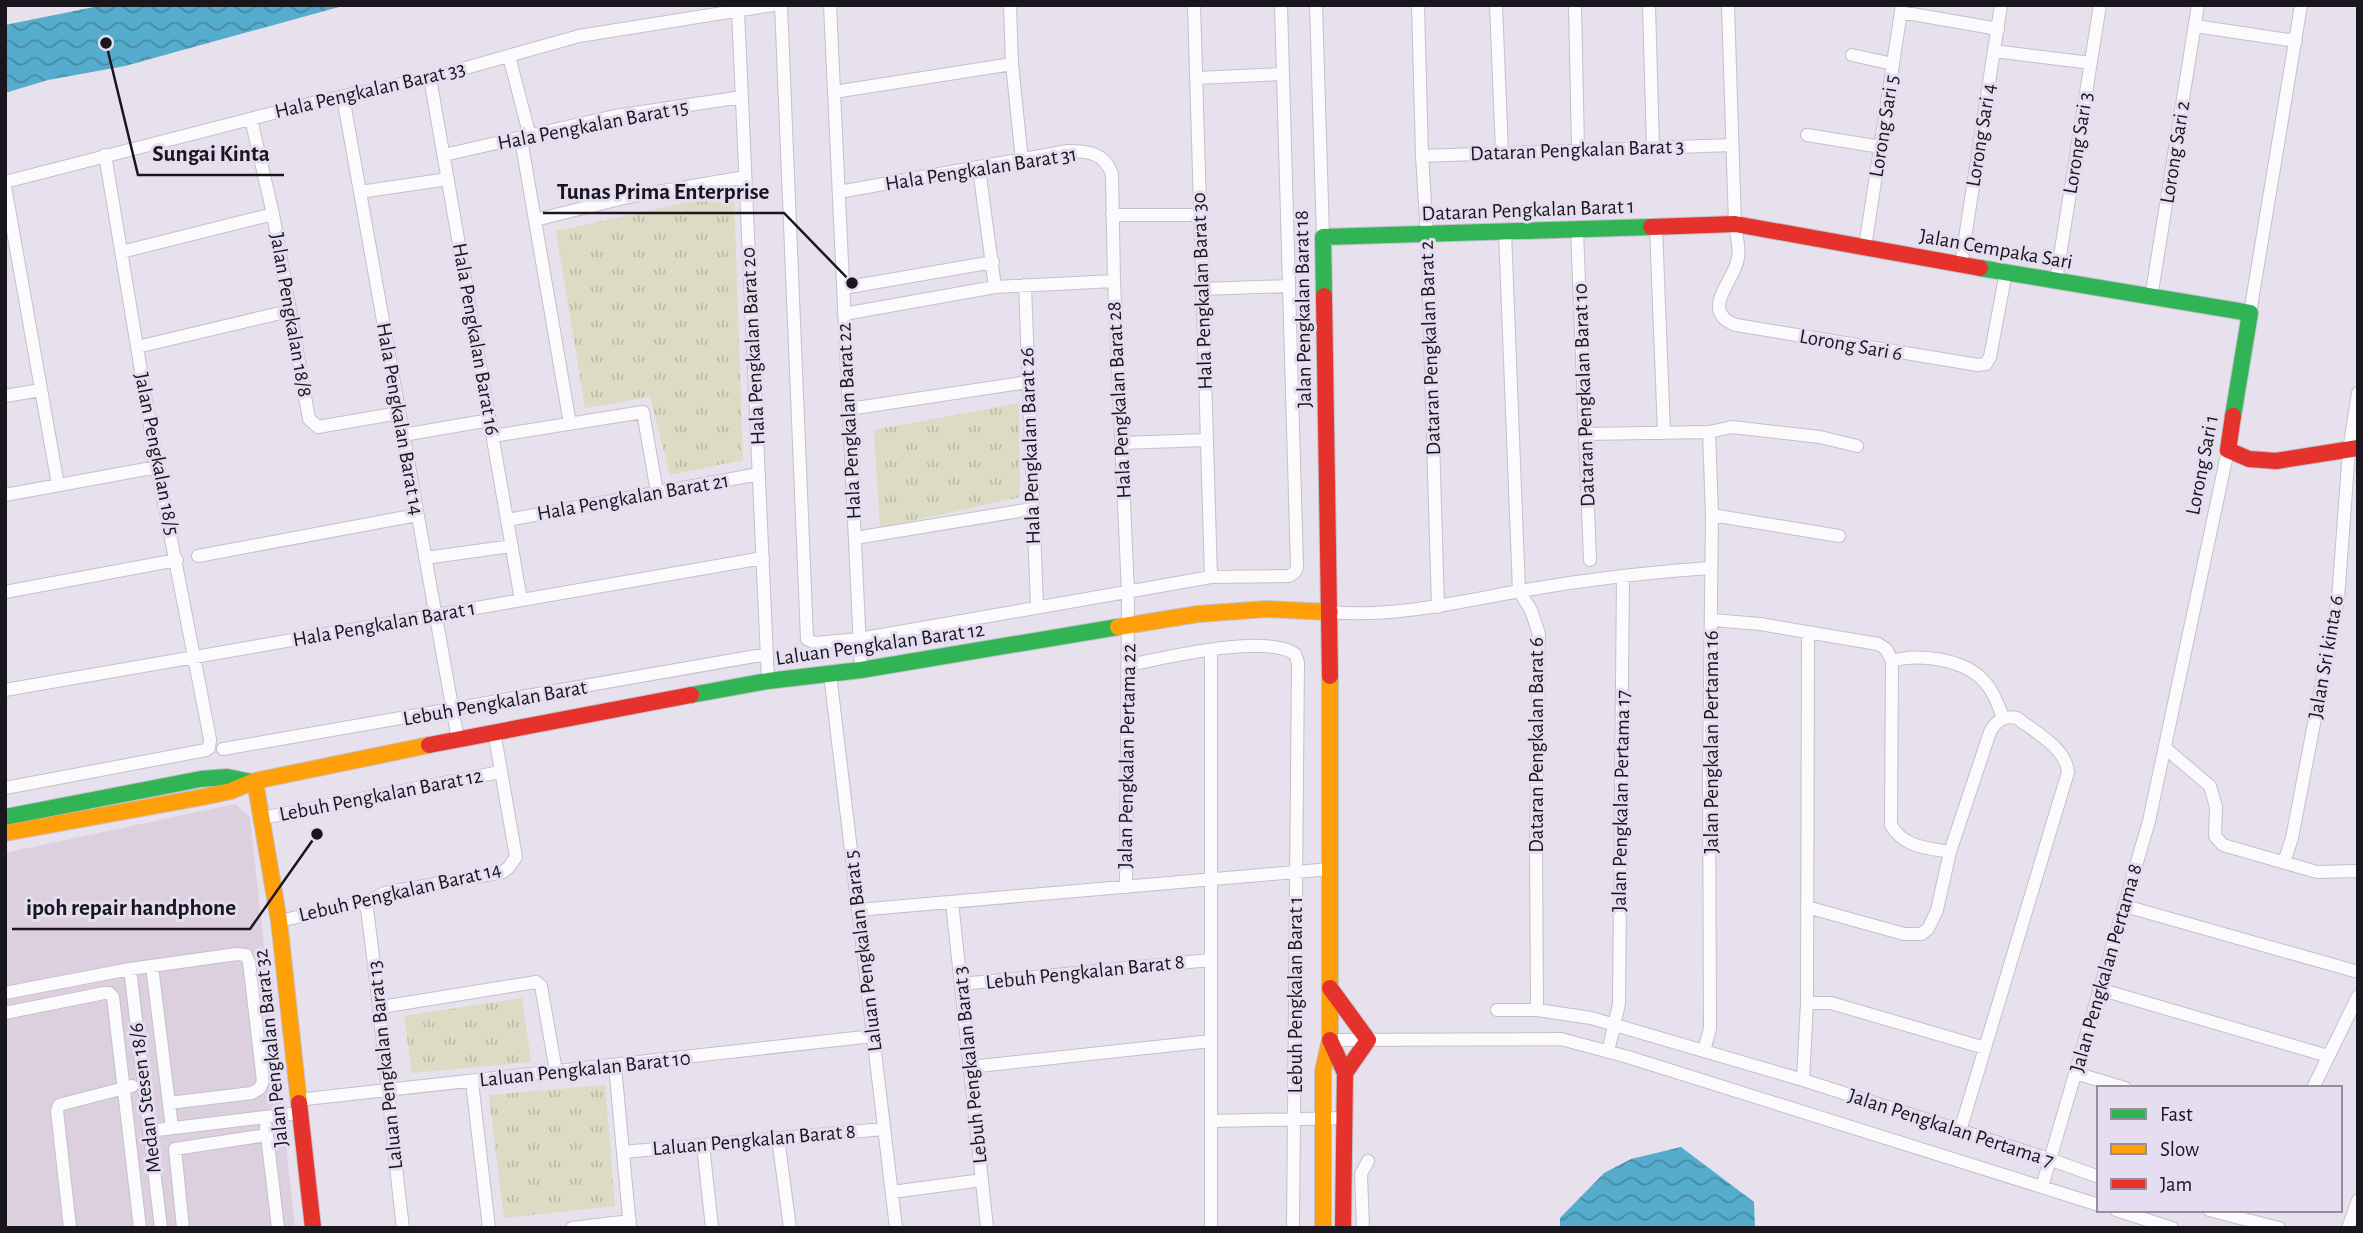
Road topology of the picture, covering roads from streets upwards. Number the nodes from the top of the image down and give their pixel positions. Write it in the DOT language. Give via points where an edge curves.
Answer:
graph roads {
  1 [pos="773,5"];
  2 [pos="781,5"];
  3 [pos="830,5"];
  4 [pos="1010,5"];
  5 [pos="1194,5"];
  6 [pos="1281,5"];
  7 [pos="1316,5"];
  8 [pos="1418,5"];
  9 [pos="1496,5"];
  10 [pos="1575,5"];
  11 [pos="1650,5"];
  12 [pos="1728,5"];
  13 [pos="2001,5"];
  14 [pos="2100,5"];
  15 [pos="2198,5"];
  16 [pos="2301,5"];
  17 [pos="1902,8"];
  18 [pos="738,11"];
  19 [pos="2195,26"];
  20 [pos="1998,29"];
  21 [pos="2295,41"];
  22 [pos="1994,51"];
  23 [pos="509,55"];
  24 [pos="1852,55"];
  25 [pos="2091,63"];
  26 [pos="1012,64"];
  27 [pos="1893,64"];
  28 [pos="1282,74"];
  29 [pos="430,78"];
  30 [pos="1196,78"];
  31 [pos="834,92"];
  32 [pos="343,97"];
  33 [pos="742,97"];
  34 [pos="251,119"];
  35 [pos="1807,135"];
  36 [pos="525,138"];
  37 [pos="1732,145"];
  38 [pos="1653,147"];
  39 [pos="1881,147"];
  40 [pos="1578,149"];
  41 [pos="1502,152"];
  42 [pos="104,155"];
  43 [pos="444,155"];
  44 [pos="1422,156"];
  45 [pos="1022,161"];
  46 [pos="979,169"];
  47 [pos="1112,174"];
  48 [pos="746,177"];
  49 [pos="448,179"];
  50 [pos="5,184"];
  51 [pos="360,192"];
  52 [pos="839,192"];
  53 [pos="273,214"];
  54 [pos="1112,215"];
  55 [pos="1199,215"];
  56 [pos="535,220"];
  57 [pos="1735,224"];
  58 [pos="1656,227"];
  59 [pos="1577,230"];
  60 [pos="1505,232"];
  61 [pos="1427,235"];
  62 [pos="1323,237"];
  63 [pos="1865,247"];
  64 [pos="121,252"];
  65 [pos="993,262"];
  66 [pos="1961,264"];
  67 [pos="2006,272"];
  68 [pos="1114,281"];
  69 [pos="2056,281"];
  70 [pos="1025,285"];
  71 [pos="1289,286"];
  72 [pos="995,287"];
  73 [pos="843,288"];
  74 [pos="1202,289"];
  75 [pos="2151,298"];
  76 [pos="289,311"];
  77 [pos="844,313"];
  78 [pos="2250,313"];
  79 [pos="137,347"];
  80 [pos="1028,382"];
  81 [pos="41,390"];
  82 [pos="2358,393"];
  83 [pos="5,396"];
  84 [pos="849,409"];
  85 [pos="399,413"];
  86 [pos="490,420"];
  87 [pos="570,424"];
  88 [pos="1709,432"];
  89 [pos="1664,433"];
  90 [pos="1585,434"];
  91 [pos="403,435"];
  92 [pos="493,436"];
  93 [pos="1207,440"];
  94 [pos="1122,443"];
  95 [pos="1857,446"];
  96 [pos="2353,449"];
  97 [pos="2228,450"];
  98 [pos="157,467"];
  99 [pos="759,474"];
  100 [pos="58,485"];
  101 [pos="657,492"];
  102 [pos="5,495"];
  103 [pos="1032,509"];
  104 [pos="417,515"];
  105 [pos="1712,515"];
  106 [pos="507,520"];
  107 [pos="1839,536"];
  108 [pos="855,538"];
  109 [pos="512,546"];
  110 [pos="198,556"];
  111 [pos="425,558"];
  112 [pos="762,558"];
  113 [pos="1590,560"];
  114 [pos="177,561"];
  115 [pos="1710,568"];
  116 [pos="1623,576"];
  117 [pos="1211,578"];
  118 [pos="1519,591"];
  119 [pos="5,592"];
  120 [pos="1128,592"];
  121 [pos="521,600"];
  122 [pos="1037,607"];
  123 [pos="1438,607"];
  124 [pos="1329,612"];
  125 [pos="435,615"];
  126 [pos="1712,621"];
  127 [pos="1128,626"];
  128 [pos="1808,632"];
  129 [pos="859,639"];
  130 [pos="1211,650"];
  131 [pos="767,654"];
  132 [pos="195,657"];
  133 [pos="1892,661"];
  134 [pos="1128,665"];
  135 [pos="861,670"];
  136 [pos="830,674"];
  137 [pos="768,681"];
  138 [pos="5,690"];
  139 [pos="452,710"];
  140 [pos="2003,718"];
  141 [pos="494,731"];
  142 [pos="458,740"];
  143 [pos="2165,748"];
  144 [pos="223,749"];
  145 [pos="500,772"];
  146 [pos="254,781"];
  147 [pos="5,788"];
  148 [pos="5,817"];
  149 [pos="261,818"];
  150 [pos="5,833"];
  151 [pos="1950,852"];
  152 [pos="2284,862"];
  153 [pos="1330,869"];
  154 [pos="2358,871"];
  155 [pos="1296,872"];
  156 [pos="1210,879"];
  157 [pos="1126,887"];
  158 [pos="366,902"];
  159 [pos="952,902"];
  160 [pos="2125,906"];
  161 [pos="1807,907"];
  162 [pos="858,910"];
  163 [pos="279,921"];
  164 [pos="1210,960"];
  165 [pos="152,966"];
  166 [pos="130,969"];
  167 [pos="2358,972"];
  168 [pos="961,984"];
  169 [pos="1329,988"];
  170 [pos="2099,989"];
  171 [pos="5,993"];
  172 [pos="2358,996"];
  173 [pos="1807,1003"];
  174 [pos="381,1007"];
  175 [pos="1497,1010"];
  176 [pos="1537,1010"];
  177 [pos="5,1013"];
  178 [pos="1614,1026"];
  179 [pos="873,1036"];
  180 [pos="1330,1040"];
  181 [pos="1368,1040"];
  182 [pos="1211,1041"];
  183 [pos="1985,1048"];
  184 [pos="1703,1051"];
  185 [pos="1608,1052"];
  186 [pos="2328,1056"];
  187 [pos="615,1066"];
  188 [pos="970,1067"];
  189 [pos="556,1071"];
  190 [pos="1345,1073"];
  191 [pos="2075,1073"];
  192 [pos="1803,1080"];
  193 [pos="471,1082"];
  194 [pos="143,1083"];
  195 [pos="2118,1086"];
  196 [pos="2314,1086"];
  197 [pos="124,1088"];
  198 [pos="387,1091"];
  199 [pos="169,1103"];
  200 [pos="298,1107"];
  201 [pos="264,1116"];
  202 [pos="1322,1118"];
  203 [pos="1344,1118"];
  204 [pos="1294,1119"];
  205 [pos="1211,1121"];
  206 [pos="172,1128"];
  207 [pos="884,1129"];
  208 [pos="149,1131"];
  209 [pos="1960,1131"];
  210 [pos="267,1135"];
  211 [pos="778,1138"];
  212 [pos="703,1145"];
  213 [pos="624,1152"];
  214 [pos="2049,1159"];
  215 [pos="1368,1161"];
  216 [pos="2097,1176"];
  217 [pos="982,1180"];
  218 [pos="2042,1187"];
  219 [pos="892,1192"];
  220 [pos="2358,1200"];
  221 [pos="2097,1204"];
  222 [pos="2122,1212"];
  223 [pos="2218,1212"];
  224 [pos="2255,1220"];
  225 [pos="630,1224"];
  226 [pos="70,1228"];
  227 [pos="140,1228"];
  228 [pos="160,1228"];
  229 [pos="183,1228"];
  230 [pos="278,1228"];
  231 [pos="313,1228"];
  232 [pos="402,1228"];
  233 [pos="489,1228"];
  234 [pos="572,1228"];
  235 [pos="712,1228"];
  236 [pos="790,1228"];
  237 [pos="896,1228"];
  238 [pos="987,1228"];
  239 [pos="1211,1228"];
  240 [pos="1293,1228"];
  241 [pos="1323,1228"];
  242 [pos="1343,1228"];
  243 [pos="1363,1228"];
  244 [pos="2172,1228"];
  245 [pos="2279,1228"];
  246 [pos="2348,1228"];
  1 -- 18 [label="street, Hala Pengkalan Barat 33"];
  2 -- 129 [label="street" via="807,639 815,643"];
  3 -- 31 [label="street, Hala Pengkalan Barat 22"];
  4 -- 26 [label="street"];
  5 -- 30 [label="street, Hala Pengkalan Barat 30"];
  6 -- 28 [label="street"];
  7 -- 62 [label="street, Jalan Pengkalan Barat 18"];
  8 -- 44 [label="street, Dataran Pengkalan Barat 2"];
  9 -- 41 [label="street"];
  10 -- 40 [label="street"];
  11 -- 38 [label="street"];
  12 -- 37 [label="street"];
  13 -- 20 [label="street, Lorong Sari 4"];
  14 -- 25 [label="street, Lorong Sari 3"];
  15 -- 19 [label="street, Lorong Sari 2"];
  16 -- 21 [label="street, Lorong Sari 1"];
  17 -- 20 [label="street"];
  17 -- 27 [label="street, Lorong Sari 5"];
  18 -- 23 [label="street, Hala Pengkalan Barat 33" via="579,36"];
  18 -- 33 [label="street, Hala Pengkalan Barat 20"];
  19 -- 21 [label="street"];
  19 -- 75 [label="street, Lorong Sari 2"];
  20 -- 22 [label="street, Lorong Sari 4"];
  21 -- 78 [label="street, Lorong Sari 1"];
  22 -- 25 [label="street"];
  22 -- 66 [label="street, Lorong Sari 4"];
  23 -- 29 [label="street, Hala Pengkalan Barat 33"];
  23 -- 36 [label="street"];
  24 -- 27 [label="street"];
  25 -- 69 [label="street, Lorong Sari 3"];
  26 -- 31 [label="street"];
  26 -- 45 [label="street"];
  27 -- 39 [label="street, Lorong Sari 5"];
  28 -- 30 [label="street"];
  28 -- 71 [label="street"];
  29 -- 32 [label="street, Hala Pengkalan Barat 33"];
  29 -- 43 [label="street, Hala Pengkalan Barat 16"];
  30 -- 55 [label="street, Hala Pengkalan Barat 30"];
  31 -- 52 [label="street, Hala Pengkalan Barat 22"];
  32 -- 34 [label="street, Hala Pengkalan Barat 33"];
  32 -- 51 [label="street, Hala Pengkalan Barat 14"];
  33 -- 36 [label="street, Hala Pengkalan Barat 15" via="615,116"];
  33 -- 48 [label="street, Hala Pengkalan Barat 20"];
  34 -- 42 [label="street, Hala Pengkalan Barat 33"];
  34 -- 53 [label="street, Jalan Pengkalan 18/8"];
  35 -- 39 [label="street"];
  36 -- 43 [label="street, Hala Pengkalan Barat 15"];
  36 -- 56 [label="street"];
  37 -- 38 [label="street, Dataran Pengkalan Barat 3"];
  37 -- 57 [label="street"];
  38 -- 40 [label="street, Dataran Pengkalan Barat 3"];
  39 -- 63 [label="street, Lorong Sari 5"];
  40 -- 41 [label="street, Dataran Pengkalan Barat 3"];
  41 -- 44 [label="street, Dataran Pengkalan Barat 3"];
  42 -- 50 [label="street, Hala Pengkalan Barat 33"];
  42 -- 64 [label="street, Jalan Pengkalan 18/5"];
  43 -- 49 [label="street, Hala Pengkalan Barat 16"];
  44 -- 61 [label="street, Dataran Pengkalan Barat 2"];
  45 -- 46 [label="street, Hala Pengkalan Barat 31"];
  45 -- 47 [label="street, Hala Pengkalan Barat 31" via="1084,151 1105,160"];
  46 -- 52 [label="street, Hala Pengkalan Barat 31"];
  46 -- 65 [label="street"];
  47 -- 54 [label="street, Hala Pengkalan Barat 28"];
  48 -- 56 [label="street" via="628,197"];
  48 -- 99 [label="street, Hala Pengkalan Barat 20"];
  49 -- 51 [label="street"];
  49 -- 86 [label="street, Hala Pengkalan Barat 16"];
  50 -- 81 [label="street"];
  51 -- 85 [label="street, Hala Pengkalan Barat 14"];
  52 -- 73 [label="street, Hala Pengkalan Barat 22"];
  53 -- 64 [label="street"];
  53 -- 76 [label="street, Jalan Pengkalan 18/8"];
  54 -- 55 [label="street"];
  54 -- 68 [label="street, Hala Pengkalan Barat 28"];
  55 -- 74 [label="street, Hala Pengkalan Barat 30"];
  56 -- 87 [label="street"];
  57 -- 58 [label="street, Dataran Pengkalan Barat 1"];
  57 -- 63 [label="street, Jalan Cempaka Sari"];
  57 -- 67 [label="street, Lorong Sari 6" via="1738,257 1720,298 1720,313 1726,322 1736,325 1986,364"];
  58 -- 59 [label="street, Dataran Pengkalan Barat 1"];
  58 -- 89 [label="street"];
  59 -- 60 [label="street, Dataran Pengkalan Barat 1"];
  59 -- 90 [label="street, Dataran Pengkalan Barat 10"];
  60 -- 61 [label="street, Dataran Pengkalan Barat 1"];
  60 -- 118 [label="street, Dataran Pengkalan Barat 6"];
  61 -- 62 [label="street, Dataran Pengkalan Barat 1"];
  61 -- 123 [label="street, Dataran Pengkalan Barat 2"];
  62 -- 124 [label="street, Jalan Pengkalan Barat 18"];
  63 -- 66 [label="street, Jalan Cempaka Sari"];
  64 -- 79 [label="street, Jalan Pengkalan 18/5"];
  65 -- 72 [label="street"];
  65 -- 73 [label="street"];
  66 -- 67 [label="street, Jalan Cempaka Sari"];
  67 -- 69 [label="street, Jalan Cempaka Sari"];
  68 -- 70 [label="street"];
  68 -- 94 [label="street, Hala Pengkalan Barat 28"];
  69 -- 75 [label="street, Jalan Cempaka Sari"];
  70 -- 72 [label="street"];
  70 -- 80 [label="street, Hala Pengkalan Barat 26"];
  71 -- 74 [label="street"];
  71 -- 117 [label="street" via="1297,567 1289,576"];
  72 -- 77 [label="street"];
  73 -- 77 [label="street, Hala Pengkalan Barat 22"];
  74 -- 93 [label="street, Hala Pengkalan Barat 30"];
  75 -- 78 [label="street, Jalan Cempaka Sari"];
  76 -- 79 [label="street"];
  76 -- 85 [label="street, Jalan Pengkalan 18/8" via="312,424 318,427"];
  77 -- 84 [label="street, Hala Pengkalan Barat 22"];
  78 -- 97 [label="street, Lorong Sari 1"];
  79 -- 98 [label="street, Jalan Pengkalan 18/5"];
  80 -- 84 [label="street"];
  80 -- 103 [label="street, Hala Pengkalan Barat 26"];
  81 -- 83 [label="street"];
  81 -- 100 [label="street"];
  82 -- 96 [label="street"];
  84 -- 108 [label="street, Hala Pengkalan Barat 22"];
  85 -- 91 [label="street, Hala Pengkalan Barat 14"];
  86 -- 91 [label="street"];
  86 -- 92 [label="street, Hala Pengkalan Barat 16"];
  87 -- 92 [label="street"];
  87 -- 101 [label="street" via="643,412"];
  88 -- 89 [label="street"];
  88 -- 95 [label="street" via="1732,427"];
  88 -- 105 [label="street, Jalan Pengkalan Pertama 16"];
  89 -- 90 [label="street"];
  90 -- 113 [label="street, Dataran Pengkalan Barat 10"];
  91 -- 104 [label="street, Hala Pengkalan Barat 14"];
  92 -- 106 [label="street, Hala Pengkalan Barat 16"];
  93 -- 94 [label="street"];
  93 -- 117 [label="street, Hala Pengkalan Barat 30"];
  94 -- 120 [label="street, Hala Pengkalan Barat 28"];
  96 -- 97 [label="street" via="2276,461 2249,459"];
  96 -- 152 [label="street, Jalan Sri kinta 6" via="2338,599"];
  97 -- 143 [label="street, Lorong Sari 1"];
  98 -- 100 [label="street"];
  98 -- 114 [label="street, Jalan Pengkalan 18/5"];
  99 -- 101 [label="street, Hala Pengkalan Barat 21"];
  99 -- 112 [label="street, Hala Pengkalan Barat 20"];
  100 -- 102 [label="street"];
  101 -- 106 [label="street, Hala Pengkalan Barat 21"];
  103 -- 108 [label="street"];
  103 -- 122 [label="street, Hala Pengkalan Barat 26"];
  104 -- 110 [label="street"];
  104 -- 111 [label="street, Hala Pengkalan Barat 14"];
  105 -- 107 [label="street"];
  105 -- 115 [label="street, Jalan Pengkalan Pertama 16"];
  106 -- 109 [label="street, Hala Pengkalan Barat 16"];
  108 -- 129 [label="street, Hala Pengkalan Barat 22"];
  109 -- 111 [label="street"];
  109 -- 121 [label="street, Hala Pengkalan Barat 16"];
  111 -- 125 [label="street, Hala Pengkalan Barat 14"];
  112 -- 121 [label="street, Hala Pengkalan Barat 1"];
  112 -- 131 [label="street, Hala Pengkalan Barat 20"];
  114 -- 119 [label="street"];
  114 -- 132 [label="street, Jalan Pengkalan 18/5"];
  115 -- 116 [label="street, Laluan Pengkalan Barat 12"];
  115 -- 126 [label="street, Jalan Pengkalan Pertama 16"];
  116 -- 118 [label="street, Laluan Pengkalan Barat 12"];
  116 -- 178 [label="street, Jalan Pengkalan Pertama 17" via="1619,1004"];
  117 -- 120 [label="street"];
  118 -- 123 [label="street, Laluan Pengkalan Barat 12"];
  118 -- 176 [label="street, Dataran Pengkalan Barat 6" via="1539,634"];
  120 -- 122 [label="street"];
  120 -- 127 [label="street, Hala Pengkalan Barat 28"];
  121 -- 125 [label="street, Hala Pengkalan Barat 1"];
  122 -- 129 [label="street"];
  123 -- 124 [label="street, Laluan Pengkalan Barat 12"];
  124 -- 127 [label="street, Laluan Pengkalan Barat 12" via="1267,608"];
  124 -- 153 [label="street, Jalan Pengkalan Barat 18"];
  125 -- 132 [label="street, Hala Pengkalan Barat 1"];
  125 -- 139 [label="street, Hala Pengkalan Barat 14"];
  126 -- 128 [label="street"];
  126 -- 184 [label="street, Jalan Pengkalan Pertama 16" via="1710,1028"];
  127 -- 134 [label="street, Jalan Pengkalan Pertama 22"];
  127 -- 135 [label="street, Laluan Pengkalan Barat 12"];
  128 -- 133 [label="street" via="1878,644"];
  128 -- 161 [label="street"];
  129 -- 135 [label="street, Hala Pengkalan Barat 22"];
  130 -- 134 [label="street"];
  130 -- 155 [label="street, Lebuh Pengkalan Barat 1" via="1282,648 1295,654"];
  130 -- 156 [label="street"];
  131 -- 137 [label="street, Hala Pengkalan Barat 20"];
  131 -- 139 [label="street, Lebuh Pengkalan Barat"];
  132 -- 138 [label="street, Hala Pengkalan Barat 1"];
  132 -- 147 [label="street, Jalan Pengkalan 18/5" via="209,748"];
  133 -- 140 [label="street" via="1926,656 1958,665 1981,677 1996,697"];
  133 -- 151 [label="street" via="1891,825 1906,842"];
  134 -- 157 [label="street, Jalan Pengkalan Pertama 22"];
  135 -- 136 [label="street, Laluan Pengkalan Barat 12"];
  136 -- 137 [label="street, Laluan Pengkalan Barat 12"];
  136 -- 162 [label="street, Laluan Pengkalan Barat 5"];
  137 -- 141 [label="street, Laluan Pengkalan Barat 12"];
  139 -- 142 [label="street, Hala Pengkalan Barat 14"];
  139 -- 144 [label="street, Lebuh Pengkalan Barat"];
  140 -- 151 [label="street" via="1990,732"];
  140 -- 183 [label="street" via="2017,718 2061,753 2068,772"];
  141 -- 142 [label="street, Laluan Pengkalan Barat 12"];
  141 -- 145 [label="street, Lebuh Pengkalan Barat 14"];
  142 -- 146 [label="street, Laluan Pengkalan Barat 12"];
  143 -- 152 [label="street" via="2210,786 2218,842"];
  143 -- 160 [label="street, Jalan Pengkalan Pertama 8"];
  145 -- 149 [label="street, Lebuh Pengkalan Barat 12"];
  145 -- 158 [label="street, Lebuh Pengkalan Barat 14" via="516,857 509,867 503,872 385,893"];
  146 -- 148 [label="street, Laluan Pengkalan Barat 12" via="201,779"];
  146 -- 149 [label="street, Jalan Pengkalan Barat 32"];
  146 -- 150 [label="street, Laluan Pengkalan Barat 12" via="217,794"];
  149 -- 163 [label="street, Jalan Pengkalan Barat 32"];
  151 -- 161 [label="street" via="1937,910 1921,934 1903,934"];
  152 -- 154 [label="street" via="2317,872"];
  153 -- 155 [label="street"];
  153 -- 169 [label="street, Jalan Pengkalan Barat 18"];
  155 -- 156 [label="street"];
  155 -- 204 [label="street, Lebuh Pengkalan Barat 1"];
  156 -- 157 [label="street"];
  156 -- 164 [label="street"];
  157 -- 159 [label="street"];
  158 -- 163 [label="street, Lebuh Pengkalan Barat 14"];
  158 -- 174 [label="street, Laluan Pengkalan Barat 13"];
  159 -- 162 [label="street"];
  159 -- 168 [label="street, Lebuh Pengkalan Barat 3"];
  160 -- 167 [label="street"];
  160 -- 170 [label="street, Jalan Pengkalan Pertama 8"];
  161 -- 173 [label="street"];
  162 -- 179 [label="street, Laluan Pengkalan Barat 5"];
  163 -- 200 [label="street, Jalan Pengkalan Barat 32"];
  164 -- 168 [label="street, Lebuh Pengkalan Barat 8"];
  164 -- 182 [label="street"];
  165 -- 166 [label="street"];
  165 -- 199 [label="street"];
  165 -- 199 [label="street" via="237,954 246,955 249,962 263,1081 260,1088 252,1093"];
  166 -- 171 [label="street"];
  166 -- 194 [label="street, Medan Stesen 18/6"];
  168 -- 188 [label="street, Lebuh Pengkalan Barat 3"];
  169 -- 180 [label="street, Jalan Pengkalan Barat 18"];
  169 -- 181 [label="street"];
  170 -- 186 [label="street"];
  170 -- 191 [label="street, Jalan Pengkalan Pertama 8"];
  172 -- 186 [label="street"];
  173 -- 183 [label="street" via="1831,1003"];
  173 -- 192 [label="street"];
  174 -- 189 [label="street" via="536,982 541,986"];
  174 -- 198 [label="street, Laluan Pengkalan Barat 13"];
  175 -- 176 [label="street, Jalan Pengkalan Pertama 7"];
  176 -- 178 [label="street, Jalan Pengkalan Pertama 7"];
  177 -- 197 [label="street" via="109,993"];
  178 -- 184 [label="street, Jalan Pengkalan Pertama 7"];
  178 -- 185 [label="street, Jalan Pengkalan Pertama 17"];
  179 -- 187 [label="street, Laluan Pengkalan Barat 10"];
  179 -- 207 [label="street, Laluan Pengkalan Barat 5"];
  180 -- 181 [label="street"];
  180 -- 190 [label="street"];
  180 -- 202 [label="street" via="1323,1071"];
  181 -- 185 [label="street" via="1561,1039"];
  181 -- 190 [label="street"];
  182 -- 188 [label="street"];
  182 -- 205 [label="street"];
  183 -- 209 [label="street"];
  184 -- 192 [label="street, Jalan Pengkalan Pertama 7"];
  185 -- 218 [label="street"];
  186 -- 196 [label="street"];
  187 -- 189 [label="street, Laluan Pengkalan Barat 10"];
  187 -- 213 [label="street"];
  188 -- 217 [label="street, Lebuh Pengkalan Barat 3"];
  189 -- 193 [label="street, Laluan Pengkalan Barat 10"];
  190 -- 203 [label="street"];
  191 -- 195 [label="street"];
  191 -- 214 [label="street, Jalan Pengkalan Pertama 8"];
  192 -- 209 [label="street, Jalan Pengkalan Pertama 7"];
  193 -- 198 [label="street, Laluan Pengkalan Barat 10"];
  193 -- 233 [label="street"];
  194 -- 197 [label="street"];
  194 -- 208 [label="street, Medan Stesen 18/6"];
  197 -- 226 [label="street" via="59,1105"];
  197 -- 227 [label="street"];
  198 -- 200 [label="street, Laluan Pengkalan Barat 10"];
  198 -- 232 [label="street, Laluan Pengkalan Barat 13"];
  199 -- 206 [label="street"];
  200 -- 201 [label="street, Laluan Pengkalan Barat 10"];
  200 -- 231 [label="street, Jalan Pengkalan Barat 32"];
  201 -- 206 [label="street, Laluan Pengkalan Barat 10"];
  201 -- 210 [label="street"];
  202 -- 203 [label="street, Lebuh Pengkalan Barat 1"];
  202 -- 204 [label="street, Lebuh Pengkalan Barat 1"];
  202 -- 241 [label="street"];
  203 -- 242 [label="street"];
  204 -- 205 [label="street, Lebuh Pengkalan Barat 1"];
  204 -- 240 [label="street, Lebuh Pengkalan Barat 1"];
  205 -- 239 [label="street"];
  206 -- 208 [label="street, Laluan Pengkalan Barat 10"];
  207 -- 211 [label="street, Laluan Pengkalan Barat 8"];
  207 -- 219 [label="street, Laluan Pengkalan Barat 5"];
  208 -- 228 [label="street, Medan Stesen 18/6"];
  209 -- 214 [label="street, Jalan Pengkalan Pertama 7"];
  210 -- 229 [label="street" via="175,1149"];
  210 -- 230 [label="street"];
  211 -- 212 [label="street, Laluan Pengkalan Barat 8"];
  211 -- 236 [label="street"];
  212 -- 213 [label="street, Laluan Pengkalan Barat 8"];
  212 -- 235 [label="street"];
  213 -- 225 [label="street"];
  214 -- 216 [label="street, Jalan Pengkalan Pertama 7"];
  214 -- 218 [label="street, Jalan Pengkalan Pertama 8"];
  215 -- 243 [label="street" via="1361,1174"];
  217 -- 219 [label="street"];
  217 -- 238 [label="street, Lebuh Pengkalan Barat 3"];
  218 -- 221 [label="street"];
  219 -- 237 [label="street, Laluan Pengkalan Barat 5"];
  220 -- 246 [label="street"];
  222 -- 244 [label="street"];
  223 -- 224 [label="street"];
  224 -- 245 [label="street"];
  225 -- 234 [label="street"];
}
